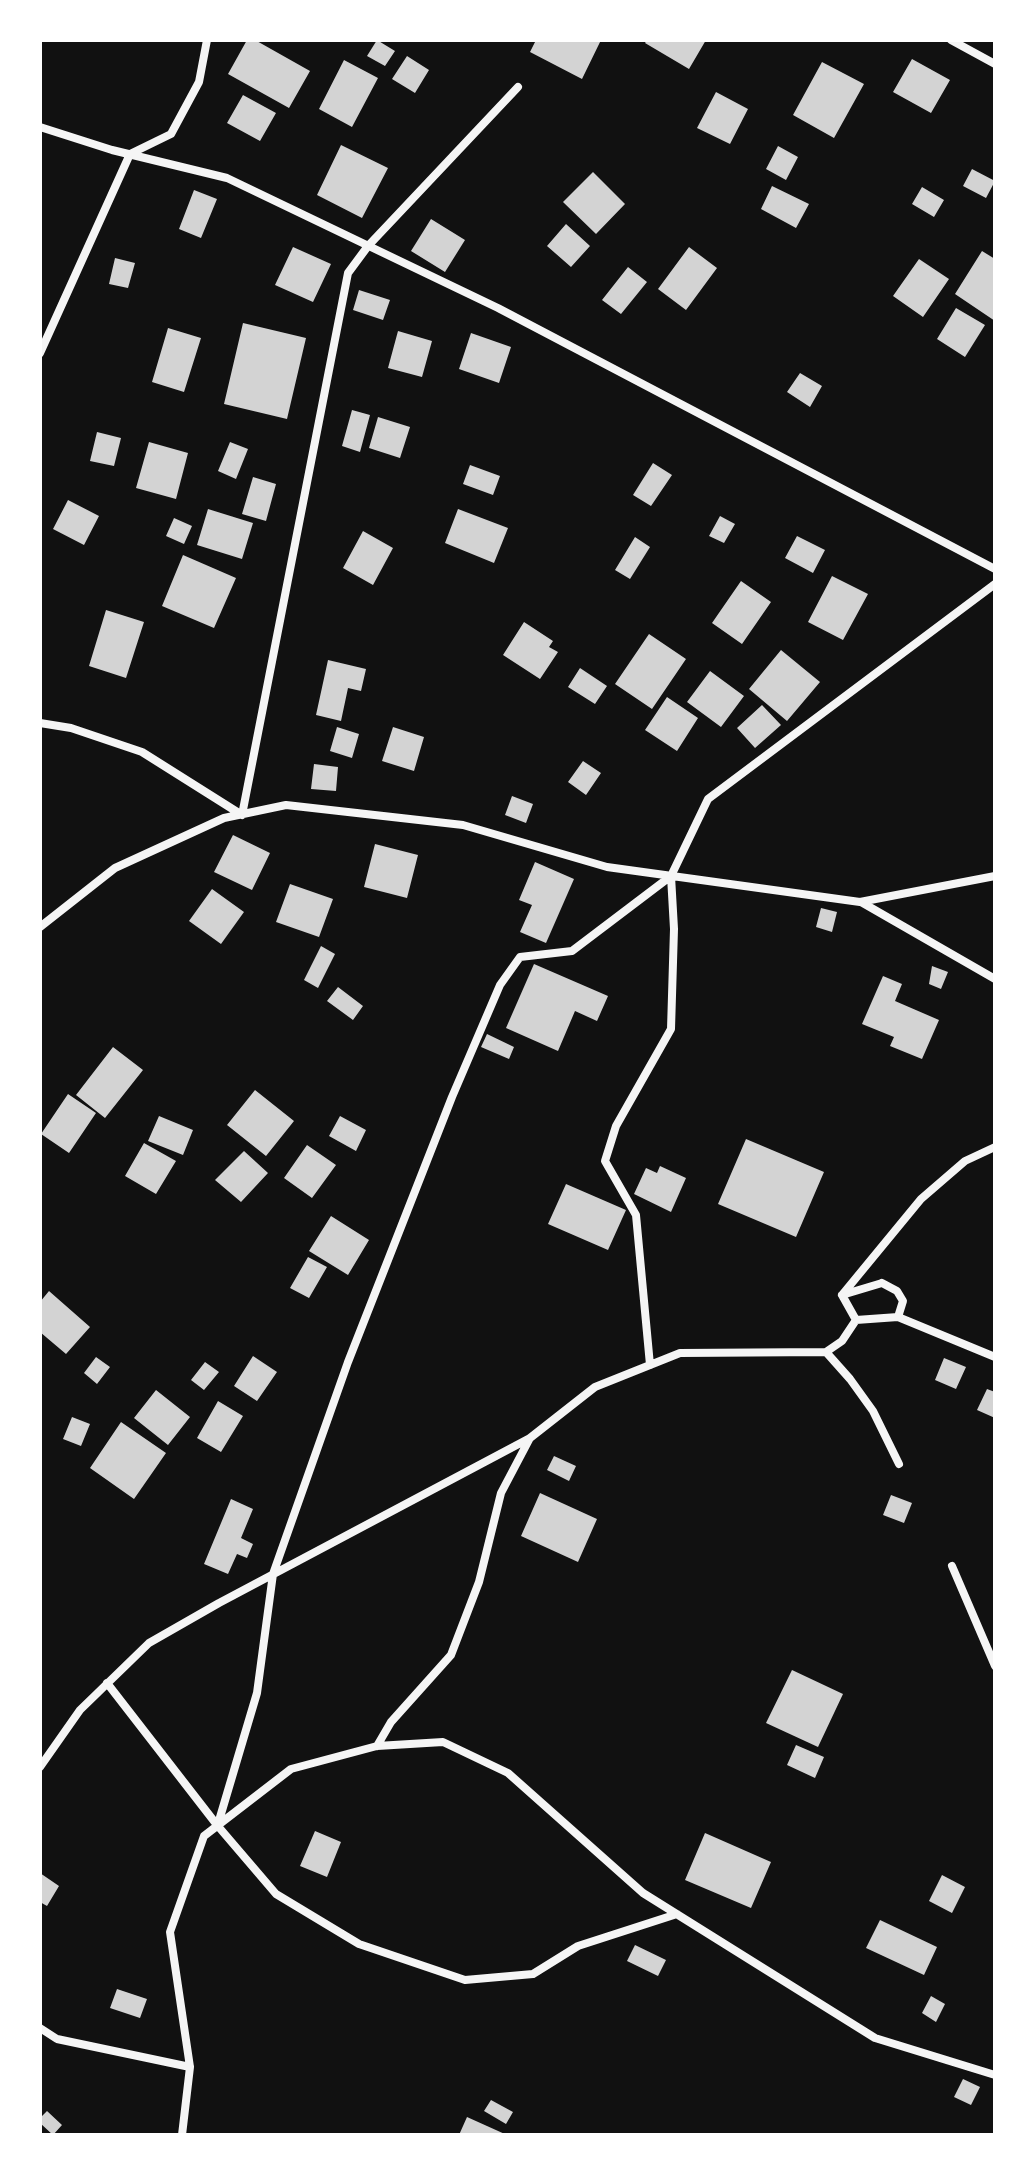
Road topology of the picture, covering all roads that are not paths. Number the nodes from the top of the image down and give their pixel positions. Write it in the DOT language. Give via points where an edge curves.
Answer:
graph roads {
  1 [pos="207,40"];
  2 [pos="951,40"];
  3 [pos="995,64"];
  4 [pos="518,87"];
  5 [pos="40,127"];
  6 [pos="130,154"];
  7 [pos="368,246"];
  8 [pos="40,353"];
  9 [pos="995,569"];
  10 [pos="995,584"];
  11 [pos="40,723"];
  12 [pos="242,815"];
  13 [pos="671,876"];
  14 [pos="995,876"];
  15 [pos="860,902"];
  16 [pos="40,927"];
  17 [pos="995,979"];
  18 [pos="995,1147"];
  19 [pos="842,1295"];
  20 [pos="898,1317"];
  21 [pos="856,1320"];
  22 [pos="826,1352"];
  23 [pos="995,1357"];
  24 [pos="650,1365"];
  25 [pos="530,1438"];
  26 [pos="899,1464"];
  27 [pos="952,1566"];
  28 [pos="273,1574"];
  29 [pos="983,1639"];
  30 [pos="995,1644"];
  31 [pos="995,1666"];
  32 [pos="107,1683"];
  33 [pos="377,1746"];
  34 [pos="40,1767"];
  35 [pos="217,1825"];
  36 [pos="677,1914"];
  37 [pos="40,2028"];
  38 [pos="190,2067"];
  39 [pos="995,2075"];
  40 [pos="182,2135"];
  1 -- 6 [label="street" via="199,82 171,134"];
  2 -- 3 [label="street"];
  4 -- 7 [label="street"];
  5 -- 6 [label="street"];
  6 -- 7 [label="street" via="227,178"];
  6 -- 8 [label="street"];
  7 -- 9 [label="street" via="498,308"];
  7 -- 12 [label="street" via="348,273"];
  10 -- 13 [label="street" via="708,799"];
  11 -- 12 [label="street" via="142,752"];
  12 -- 13 [label="street" via="286,805 463,825 607,867"];
  12 -- 16 [label="street" via="224,818 115,868"];
  13 -- 15 [label="street"];
  13 -- 24 [label="street" via="671,1029 616,1126 605,1161 636,1215"];
  13 -- 28 [label="street" via="572,951 520,957 500,985 354,1348"];
  14 -- 15 [label="street"];
  15 -- 17 [label="street"];
  18 -- 19 [label="street" via="965,1161 921,1199"];
  19 -- 20 [label="street" via="882,1283 903,1301"];
  19 -- 21 [label="street"];
  20 -- 21 [label="street"];
  20 -- 23 [label="street"];
  21 -- 22 [label="street" via="842,1341"];
  22 -- 24 [label="street" via="680,1353"];
  22 -- 26 [label="street" via="873,1411"];
  24 -- 25 [label="street" via="595,1387"];
  25 -- 28 [label="street"];
  25 -- 33 [label="street" via="501,1493 479,1582 451,1655 391,1722"];
  27 -- 29 [label="street"];
  28 -- 32 [label="street" via="149,1643"];
  28 -- 35 [label="street" via="257,1693"];
  29 -- 30 [label="street"];
  29 -- 31 [label="street"];
  32 -- 34 [label="street" via="80,1710"];
  32 -- 35 [label="street"];
  33 -- 35 [label="street" via="291,1769"];
  33 -- 36 [label="street" via="443,1742 508,1773 643,1893"];
  35 -- 36 [label="street" via="276,1894 359,1944 465,1980 533,1974 578,1946"];
  35 -- 38 [label="street" via="204,1836 170,1932"];
  36 -- 39 [label="street" via="875,2038"];
  37 -- 38 [label="street" via="57,2039"];
  38 -- 40 [label="street"];
}
